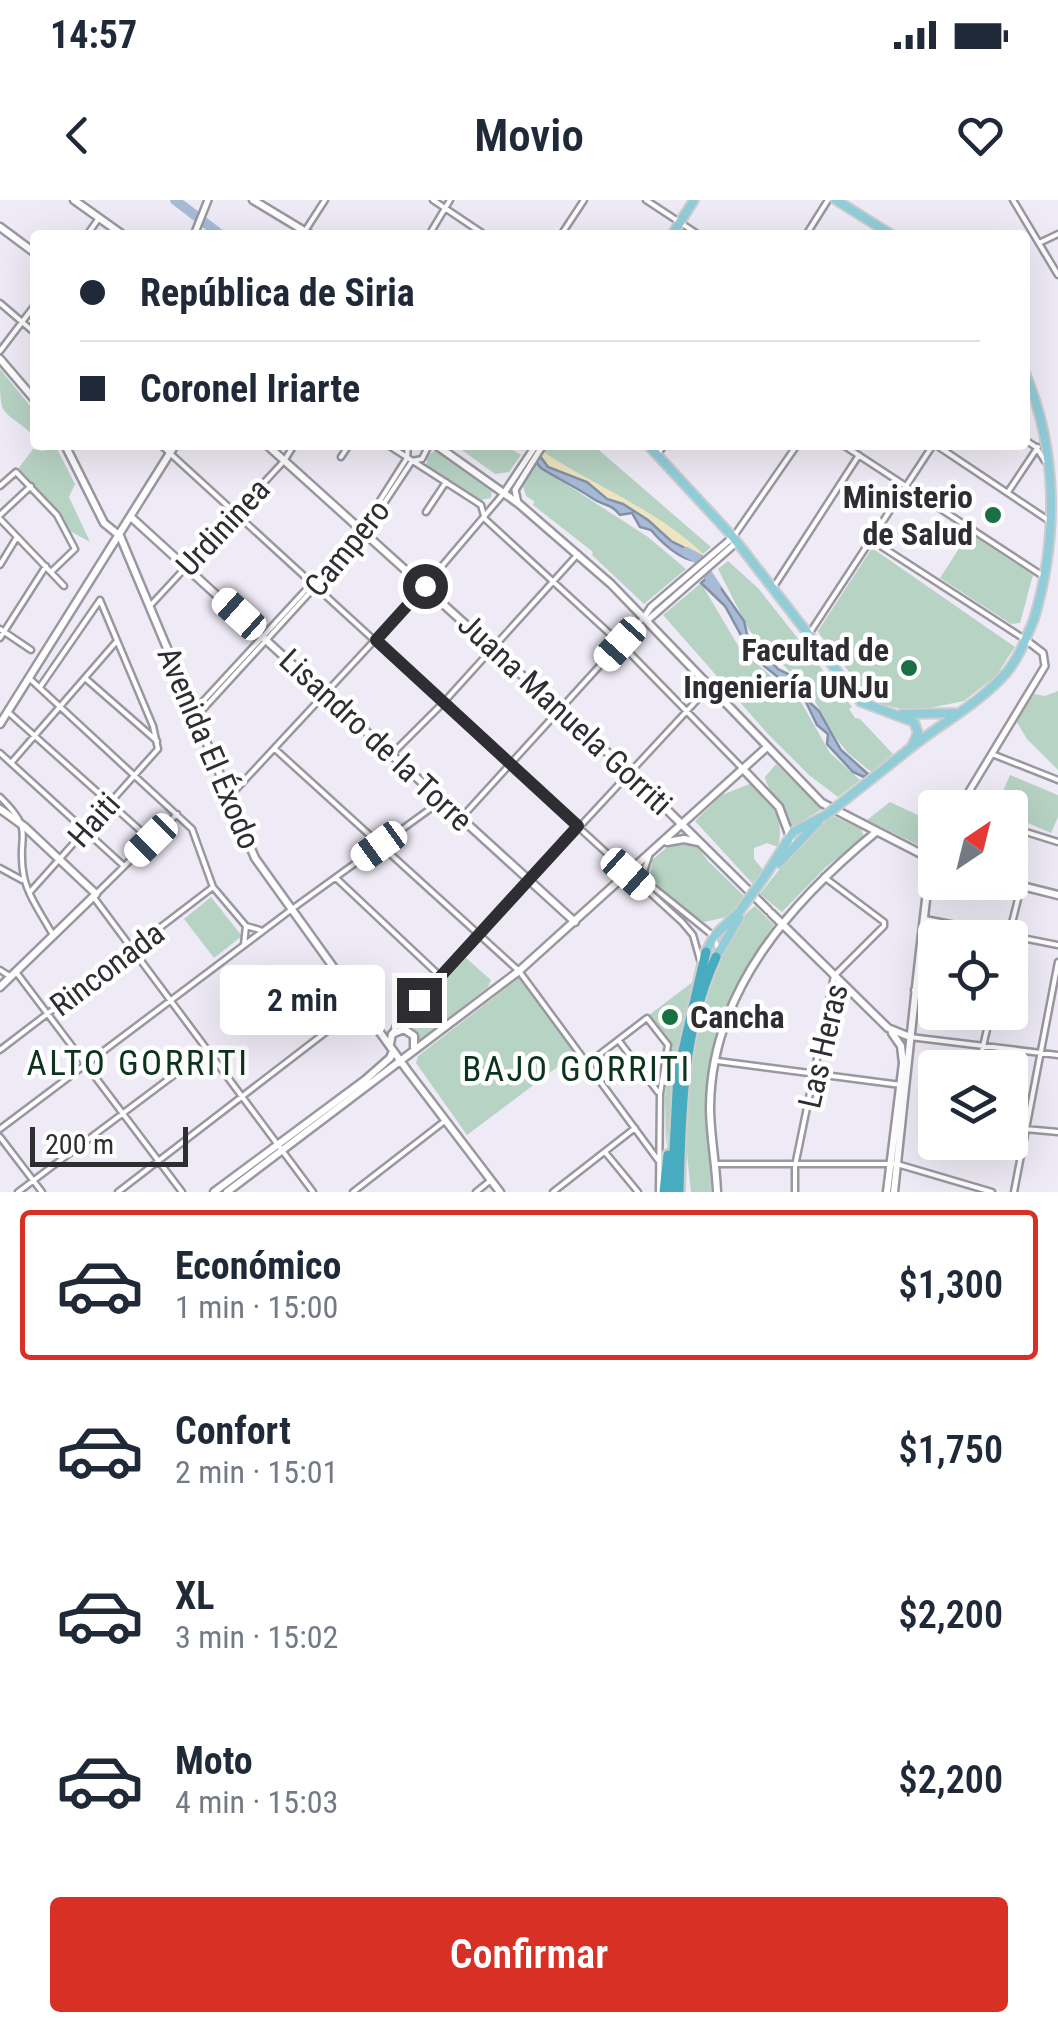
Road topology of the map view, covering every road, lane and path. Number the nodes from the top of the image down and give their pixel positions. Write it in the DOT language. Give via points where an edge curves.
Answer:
graph roads {
  1 [pos="74,200"];
  2 [pos="208,200"];
  3 [pos="252,200"];
  4 [pos="324,200"];
  5 [pos="433,200"];
  6 [pos="450,200"];
  7 [pos="584,200"];
  8 [pos="646,200"];
  9 [pos="697,200"];
  10 [pos="832,200"];
  11 [pos="1012,200"];
  12 [pos="445,208"];
  13 [pos="99,218"];
  14 [pos="682,224"];
  15 [pos="0,227"];
  16 [pos="91,230"];
  17 [pos="117,230"];
  18 [pos="196,230"];
  19 [pos="300,230"];
  20 [pos="308,230"];
  21 [pos="432,230"];
  22 [pos="478,230"];
  23 [pos="564,230"];
  24 [pos="678,230"];
  25 [pos="691,230"];
  26 [pos="810,230"];
  27 [pos="883,230"];
  28 [pos="1030,230"];
  29 [pos="1030,231"];
  30 [pos="1032,234"];
  31 [pos="1058,234"];
  32 [pos="1040,243"];
  33 [pos="30,249"];
  34 [pos="1058,275"];
  35 [pos="0,303"];
  36 [pos="30,312"];
  37 [pos="22,322"];
  38 [pos="30,329"];
  39 [pos="0,351"];
  40 [pos="0,359"];
  41 [pos="1030,385"];
  42 [pos="30,394"];
  43 [pos="1048,439"];
  44 [pos="1030,444"];
  45 [pos="1036,448"];
  46 [pos="67,450"];
  47 [pos="167,450"];
  48 [pos="172,450"];
  49 [pos="273,450"];
  50 [pos="291,450"];
  51 [pos="346,450"];
  52 [pos="395,450"];
  53 [pos="409,450"];
  54 [pos="429,450"];
  55 [pos="441,450"];
  56 [pos="537,450"];
  57 [pos="654,450"];
  58 [pos="661,450"];
  59 [pos="794,450"];
  60 [pos="851,450"];
  61 [pos="930,450"];
  62 [pos="942,450"];
  63 [pos="170,453"];
  64 [pos="658,454"];
  65 [pos="859,455"];
  66 [pos="341,457"];
  67 [pos="284,460"];
  68 [pos="410,460"];
  69 [pos="516,480"];
  70 [pos="446,482"];
  71 [pos="905,485"];
  72 [pos="0,486"];
  73 [pos="31,486"];
  74 [pos="504,492"];
  75 [pos="1008,492"];
  76 [pos="519,504"];
  77 [pos="237,512"];
  78 [pos="426,512"];
  79 [pos="0,517"];
  80 [pos="132,518"];
  81 [pos="485,518"];
  82 [pos="1050,521"];
  83 [pos="363,531"];
  84 [pos="120,536"];
  85 [pos="17,537"];
  86 [pos="870,539"];
  87 [pos="735,540"];
  88 [pos="112,548"];
  89 [pos="128,554"];
  90 [pos="578,554"];
  91 [pos="0,565"];
  92 [pos="46,566"];
  93 [pos="186,566"];
  94 [pos="51,572"];
  95 [pos="1045,577"];
  96 [pos="552,582"];
  97 [pos="316,584"];
  98 [pos="64,586"];
  99 [pos="425,586"];
  100 [pos="773,588"];
  101 [pos="149,607"];
  102 [pos="646,618"];
  103 [pos="1,634"];
  104 [pos="810,634"];
  105 [pos="266,639"];
  106 [pos="376,640"];
  107 [pos="1026,640"];
  108 [pos="117,641"];
  109 [pos="620,644"];
  110 [pos="493,647"];
  111 [pos="31,650"];
  112 [pos="30,678"];
  113 [pos="86,678"];
  114 [pos="710,686"];
  115 [pos="40,688"];
  116 [pos="325,694"];
  117 [pos="444,702"];
  118 [pos="60,707"];
  119 [pos="561,709"];
  120 [pos="687,710"];
  121 [pos="8,712"];
  122 [pos="960,713"];
  123 [pos="898,714"];
  124 [pos="193,715"];
  125 [pos="0,724"];
  126 [pos="35,735"];
  127 [pos="158,746"];
  128 [pos="767,747"];
  129 [pos="275,749"];
  130 [pos="907,751"];
  131 [pos="0,753"];
  132 [pos="992,754"];
  133 [pos="391,755"];
  134 [pos="11,763"];
  135 [pos="511,764"];
  136 [pos="743,770"];
  137 [pos="629,772"];
  138 [pos="136,774"];
  139 [pos="1058,780"];
  140 [pos="970,790"];
  141 [pos="0,796"];
  142 [pos="228,798"];
  143 [pos="441,801"];
  144 [pos="110,802"];
  145 [pos="1,812"];
  146 [pos="177,814"];
  147 [pos="826,815"];
  148 [pos="460,818"];
  149 [pos="683,823"];
  150 [pos="25,826"];
  151 [pos="578,826"];
  152 [pos="786,826"];
  153 [pos="85,830"];
  154 [pos="876,832"];
  155 [pos="1028,832"];
  156 [pos="789,837"];
  157 [pos="801,837"];
  158 [pos="151,840"];
  159 [pos="1058,842"];
  160 [pos="661,844"];
  161 [pos="379,846"];
  162 [pos="706,846"];
  163 [pos="783,848"];
  164 [pos="652,852"];
  165 [pos="918,853"];
  166 [pos="60,858"];
  167 [pos="124,866"];
  168 [pos="0,868"];
  169 [pos="628,874"];
  170 [pos="823,876"];
  171 [pos="766,877"];
  172 [pos="336,878"];
  173 [pos="529,880"];
  174 [pos="24,881"];
  175 [pos="213,887"];
  176 [pos="1028,889"];
  177 [pos="30,892"];
  178 [pos="95,895"];
  179 [pos="1058,896"];
  180 [pos="926,900"];
  181 [pos="292,909"];
  182 [pos="740,913"];
  183 [pos="923,919"];
  184 [pos="928,920"];
  185 [pos="575,922"];
  186 [pos="781,924"];
  187 [pos="246,926"];
  188 [pos="265,930"];
  189 [pos="53,935"];
  190 [pos="480,936"];
  191 [pos="714,937"];
  192 [pos="1028,939"];
  193 [pos="244,944"];
  194 [pos="1058,945"];
  195 [pos="132,950"];
  196 [pos="706,952"];
  197 [pos="716,957"];
  198 [pos="1058,962"];
  199 [pos="0,970"];
  200 [pos="701,970"];
  201 [pos="519,971"];
  202 [pos="14,974"];
  203 [pos="834,976"];
  204 [pos="441,977"];
  205 [pos="0,987"];
  206 [pos="914,990"];
  207 [pos="918,991"];
  208 [pos="170,1000"];
  209 [pos="361,1004"];
  210 [pos="47,1014"];
  211 [pos="910,1014"];
  212 [pos="888,1028"];
  213 [pos="987,1030"];
  214 [pos="392,1034"];
  215 [pos="910,1037"];
  216 [pos="619,1040"];
  217 [pos="984,1045"];
  218 [pos="0,1050"];
  219 [pos="207,1050"];
  220 [pos="983,1050"];
  221 [pos="411,1051"];
  222 [pos="395,1052"];
  223 [pos="1040,1052"];
  224 [pos="1058,1054"];
  225 [pos="717,1061"];
  226 [pos="588,1064"];
  227 [pos="85,1065"];
  228 [pos="815,1073"];
  229 [pos="412,1075"];
  230 [pos="900,1085"];
  231 [pos="660,1094"];
  232 [pos="242,1096"];
  233 [pos="122,1114"];
  234 [pos="1028,1114"];
  235 [pos="446,1120"];
  236 [pos="674,1122"];
  237 [pos="635,1128"];
  238 [pos="0,1129"];
  239 [pos="1028,1129"];
  240 [pos="1058,1132"];
  241 [pos="0,1137"];
  242 [pos="280,1148"];
  243 [pos="606,1152"];
  244 [pos="658,1160"];
  245 [pos="1020,1160"];
  246 [pos="158,1161"];
  247 [pos="716,1164"];
  248 [pos="894,1165"];
  249 [pos="795,1166"];
  250 [pos="491,1180"];
  251 [pos="953,1180"];
  252 [pos="33,1181"];
  253 [pos="564,1184"];
  254 [pos="18,1192"];
  255 [pos="42,1192"];
  256 [pos="118,1192"];
  257 [pos="182,1192"];
  258 [pos="214,1192"];
  259 [pos="228,1192"];
  260 [pos="313,1192"];
  261 [pos="353,1192"];
  262 [pos="476,1192"];
  263 [pos="500,1192"];
  264 [pos="553,1192"];
  265 [pos="570,1192"];
  266 [pos="638,1192"];
  267 [pos="662,1192"];
  268 [pos="679,1192"];
  269 [pos="717,1192"];
  270 [pos="794,1192"];
  271 [pos="891,1192"];
  272 [pos="951,1192"];
  273 [pos="992,1192"];
  274 [pos="1014,1192"];
  1 -- 13 [label="main road"];
  2 -- 18 [label="street"];
  3 -- 19 [label="main road"];
  4 -- 20 [label="street"];
  5 -- 12 [label="street"];
  6 -- 12 [label="street"];
  7 -- 23 [label="street"];
  8 -- 14 [label="street"];
  9 -- 14 [label="main road"];
  10 -- 26 [label="street"];
  10 -- 27 [label="main road"];
  11 -- 28 [label="street"];
  12 -- 21 [label="street"];
  12 -- 22 [label="street"];
  13 -- 16 [label="street"];
  13 -- 17 [label="main road"];
  14 -- 24 [label="main road"];
  14 -- 25 [label="street"];
  15 -- 33 [label="main road"];
  29 -- 30 [label="street"];
  30 -- 32 [label="street"];
  31 -- 32 [label="street"];
  32 -- 34 [label="street"];
  35 -- 37 [label="street"];
  36 -- 37 [label="street"];
  37 -- 38 [label="street"];
  37 -- 39 [label="street"];
  40 -- 42 [label="main road"];
  41 -- 43 [label="main road"];
  43 -- 45 [label="street"];
  43 -- 95 [label="main road" via="1056,502"];
  44 -- 45 [label="street"];
  45 -- 75 [label="street"];
  45 -- 82 [label="street" via="1048,470"];
  46 -- 84 [label="main road, Avenida El Éxodo" via="104,523"];
  47 -- 63 [label="street"];
  48 -- 63 [label="main road"];
  49 -- 67 [label="main road, Juana Manuela Gorriti"];
  50 -- 67 [label="street, Urdininea"];
  51 -- 66 [label="street"];
  52 -- 68 [label="street"];
  53 -- 68 [label="street"];
  54 -- 68 [label="street"];
  55 -- 74 [label="main road"];
  56 -- 69 [label="street"];
  57 -- 64 [label="main road"];
  58 -- 64 [label="street"];
  59 -- 87 [label="street"];
  60 -- 65 [label="street"];
  61 -- 71 [label="street"];
  62 -- 75 [label="street"];
  63 -- 77 [label="street"];
  63 -- 80 [label="main road"];
  64 -- 87 [label="main road"];
  65 -- 71 [label="street"];
  65 -- 100 [label="street"];
  67 -- 77 [label="street, Urdininea"];
  67 -- 83 [label="main road, Juana Manuela Gorriti"];
  68 -- 70 [label="street"];
  68 -- 83 [label="street, Campero"];
  69 -- 74 [label="street"];
  69 -- 76 [label="street"];
  70 -- 78 [label="street"];
  70 -- 81 [label="street" via="481,505"];
  71 -- 86 [label="street"];
  71 -- 95 [label="street"];
  72 -- 73 [label="street" via="16,472"];
  73 -- 79 [label="street"];
  73 -- 94 [label="street" via="75,549"];
  74 -- 76 [label="main road"];
  74 -- 81 [label="street"];
  75 -- 82 [label="street"];
  76 -- 90 [label="main road"];
  77 -- 93 [label="street, Urdininea"];
  77 -- 97 [label="street"];
  79 -- 85 [label="street"];
  80 -- 84 [label="main road"];
  80 -- 93 [label="main road, Lisandro de la Torre"];
  81 -- 96 [label="street"];
  81 -- 99 [label="street"];
  82 -- 95 [label="street"];
  83 -- 97 [label="street, Campero"];
  83 -- 99 [label="main road, Juana Manuela Gorriti"];
  84 -- 88 [label="main road"];
  84 -- 89 [label="main road, Avenida El Éxodo"];
  85 -- 91 [label="street"];
  85 -- 92 [label="street"];
  86 -- 104 [label="street"];
  86 -- 107 [label="street"];
  87 -- 100 [label="main road"];
  87 -- 102 [label="street"];
  88 -- 89 [label="main road"];
  88 -- 112 [label="main road"];
  89 -- 101 [label="main road, Avenida El Éxodo"];
  90 -- 96 [label="street"];
  90 -- 102 [label="main road"];
  92 -- 94 [label="street"];
  92 -- 103 [label="street"];
  93 -- 101 [label="street, Urdininea"];
  93 -- 105 [label="main road, Lisandro de la Torre"];
  94 -- 98 [label="street"];
  95 -- 107 [label="main road"];
  96 -- 109 [label="street"];
  96 -- 110 [label="street"];
  97 -- 105 [label="street, Campero"];
  97 -- 106 [label="street"];
  99 -- 106 [label="street"];
  99 -- 110 [label="main road, Juana Manuela Gorriti"];
  100 -- 104 [label="main road"];
  101 -- 124 [label="main road, Avenida El Éxodo"];
  102 -- 109 [label="street"];
  102 -- 114 [label="main road"];
  103 -- 111 [label="street"];
  104 -- 123 [label="main road" via="861,702"];
  105 -- 116 [label="main road, Lisandro de la Torre"];
  105 -- 124 [label="street, Campero"];
  106 -- 116 [label="street"];
  106 -- 117 [label="street"];
  107 -- 122 [label="main road" via="1002,678"];
  107 -- 132 [label="street" via="1043,654 1045,666"];
  108 -- 113 [label="street"];
  108 -- 115 [label="street" via="100,600"];
  108 -- 127 [label="street"];
  109 -- 119 [label="street"];
  109 -- 120 [label="street"];
  110 -- 117 [label="street"];
  110 -- 119 [label="main road, Juana Manuela Gorriti"];
  112 -- 115 [label="street"];
  112 -- 121 [label="main road"];
  113 -- 118 [label="street"];
  113 -- 127 [label="street"];
  114 -- 120 [label="street"];
  114 -- 128 [label="main road"];
  115 -- 118 [label="street"];
  116 -- 129 [label="street"];
  116 -- 133 [label="main road, Lisandro de la Torre"];
  117 -- 133 [label="street"];
  117 -- 135 [label="street"];
  118 -- 126 [label="street"];
  118 -- 138 [label="street"];
  119 -- 135 [label="street"];
  119 -- 137 [label="main road, Juana Manuela Gorriti"];
  120 -- 136 [label="street"];
  120 -- 137 [label="street"];
  121 -- 125 [label="main road"];
  121 -- 126 [label="street"];
  122 -- 123 [label="main road"];
  122 -- 130 [label="main road"];
  123 -- 130 [label="main road" via="917,727"];
  124 -- 142 [label="main road, Avenida El Éxodo"];
  126 -- 134 [label="street"];
  126 -- 144 [label="street"];
  127 -- 138 [label="street, Haiti"];
  128 -- 136 [label="main road"];
  128 -- 154 [label="main road" via="822,804"];
  129 -- 142 [label="street"];
  129 -- 161 [label="street"];
  130 -- 147 [label="main road, bridge"];
  131 -- 134 [label="street"];
  132 -- 139 [label="street"];
  132 -- 140 [label="street"];
  133 -- 143 [label="main road, Lisandro de la Torre"];
  134 -- 153 [label="street"];
  135 -- 148 [label="street"];
  135 -- 151 [label="street"];
  136 -- 149 [label="main road"];
  136 -- 152 [label="main road" via="782,812"];
  137 -- 149 [label="main road, Juana Manuela Gorriti"];
  137 -- 151 [label="street"];
  138 -- 144 [label="street, Haiti"];
  138 -- 146 [label="street"];
  141 -- 150 [label="street"];
  142 -- 181 [label="main road, Avenida El Éxodo" via="255,858"];
  143 -- 148 [label="main road, Lisandro de la Torre"];
  143 -- 161 [label="street"];
  144 -- 153 [label="street, Haiti"];
  144 -- 158 [label="street"];
  145 -- 150 [label="main road"];
  146 -- 158 [label="street"];
  146 -- 175 [label="street" via="192,828"];
  147 -- 156 [label="main road"];
  147 -- 157 [label="main road"];
  148 -- 173 [label="main road, Lisandro de la Torre"];
  149 -- 160 [label="main road"];
  149 -- 162 [label="main road, Juana Manuela Gorriti"];
  150 -- 166 [label="main road"];
  150 -- 174 [label="street"];
  151 -- 169 [label="street"];
  151 -- 173 [label="street"];
  152 -- 156 [label="main road"];
  152 -- 163 [label="main road"];
  153 -- 166 [label="street, Haiti"];
  153 -- 167 [label="street"];
  154 -- 165 [label="main road"];
  154 -- 170 [label="main road"];
  155 -- 159 [label="street"];
  156 -- 157 [label="main road"];
  156 -- 163 [label="main road"];
  157 -- 171 [label="main road"];
  158 -- 167 [label="street"];
  160 -- 162 [label="main road" via="688,839"];
  160 -- 164 [label="main road"];
  161 -- 172 [label="street"];
  161 -- 190 [label="street"];
  162 -- 186 [label="main road, Juana Manuela Gorriti"];
  163 -- 171 [label="main road"];
  164 -- 169 [label="main road"];
  164 -- 191 [label="street" via="644,871 648,884"];
  166 -- 177 [label="street, Haiti"];
  166 -- 178 [label="main road"];
  167 -- 178 [label="street"];
  168 -- 174 [label="street"];
  169 -- 185 [label="main road"];
  169 -- 200 [label="street" via="692,932"];
  170 -- 186 [label="main road"];
  170 -- 203 [label="street, Las Heras" via="884,926"];
  171 -- 182 [label="main road, bridge"];
  172 -- 181 [label="street"];
  172 -- 204 [label="street"];
  173 -- 185 [label="main road, Lisandro de la Torre"];
  173 -- 190 [label="street"];
  174 -- 177 [label="street"];
  175 -- 187 [label="street"];
  175 -- 195 [label="street, Rinconada"];
  176 -- 179 [label="main road"];
  177 -- 189 [label="street"];
  178 -- 189 [label="main road"];
  178 -- 195 [label="street"];
  180 -- 183 [label="main road"];
  181 -- 188 [label="street"];
  181 -- 209 [label="main road, Avenida El Éxodo"];
  182 -- 191 [label="main road"];
  182 -- 197 [label="main road"];
  183 -- 184 [label="street"];
  183 -- 206 [label="main road"];
  185 -- 201 [label="main road"];
  186 -- 203 [label="main road, Juana Manuela Gorriti"];
  186 -- 225 [label="main road" via="738,994"];
  187 -- 188 [label="street"];
  187 -- 193 [label="street"];
  188 -- 193 [label="street"];
  189 -- 202 [label="main road"];
  190 -- 201 [label="street"];
  190 -- 204 [label="street"];
  191 -- 196 [label="main road"];
  191 -- 197 [label="street"];
  192 -- 194 [label="street"];
  193 -- 208 [label="street"];
  195 -- 208 [label="street"];
  195 -- 210 [label="street, Rinconada"];
  196 -- 200 [label="highway"];
  197 -- 268 [label="highway" via="691,1036 682,1093"];
  198 -- 223 [label="street"];
  199 -- 202 [label="street"];
  200 -- 236 [label="highway"];
  201 -- 221 [label="main road"];
  201 -- 226 [label="street"];
  202 -- 205 [label="main road"];
  202 -- 210 [label="street"];
  203 -- 212 [label="main road, Juana Manuela Gorriti"];
  203 -- 228 [label="street, Las Heras"];
  204 -- 214 [label="street"];
  206 -- 207 [label="street"];
  206 -- 211 [label="main road"];
  208 -- 219 [label="street"];
  208 -- 227 [label="street"];
  209 -- 222 [label="main road, Avenida El Éxodo"];
  209 -- 232 [label="street"];
  210 -- 218 [label="street, Rinconada"];
  210 -- 227 [label="street"];
  211 -- 212 [label="main road" via="903,1029"];
  211 -- 215 [label="main road"];
  212 -- 215 [label="main road, Juana Manuela Gorriti"];
  212 -- 230 [label="main road" via="903,1052"];
  213 -- 217 [label="street"];
  214 -- 221 [label="main road" via="408,1030 414,1036"];
  214 -- 222 [label="main road"];
  215 -- 217 [label="street"];
  215 -- 248 [label="main road"];
  216 -- 226 [label="street"];
  216 -- 231 [label="street"];
  216 -- 231 [label="street" via="647,1018 668,1045"];
  217 -- 220 [label="street"];
  217 -- 223 [label="street"];
  219 -- 232 [label="street"];
  219 -- 233 [label="street"];
  221 -- 222 [label="main road"];
  221 -- 229 [label="main road"];
  222 -- 229 [label="main road, Avenida El Éxodo"];
  222 -- 242 [label="main road"];
  223 -- 224 [label="street"];
  223 -- 234 [label="street"];
  225 -- 228 [label="street"];
  225 -- 247 [label="main road" via="710,1109"];
  226 -- 237 [label="street"];
  227 -- 233 [label="street"];
  227 -- 238 [label="street"];
  228 -- 230 [label="street"];
  228 -- 249 [label="street, Las Heras"];
  229 -- 235 [label="main road, Avenida El Éxodo"];
  230 -- 248 [label="main road"];
  231 -- 244 [label="street"];
  232 -- 242 [label="street"];
  232 -- 246 [label="street"];
  233 -- 246 [label="street"];
  233 -- 252 [label="street"];
  235 -- 250 [label="main road, Avenida El Éxodo"];
  235 -- 261 [label="street"];
  236 -- 267 [label="highway"];
  236 -- 268 [label="highway"];
  237 -- 243 [label="street"];
  237 -- 244 [label="street"];
  239 -- 240 [label="street"];
  241 -- 252 [label="street"];
  242 -- 258 [label="main road"];
  242 -- 259 [label="main road"];
  242 -- 260 [label="street"];
  243 -- 253 [label="street"];
  243 -- 266 [label="street"];
  244 -- 267 [label="street"];
  245 -- 274 [label="street"];
  246 -- 256 [label="street"];
  246 -- 257 [label="street"];
  247 -- 249 [label="street"];
  247 -- 269 [label="main road"];
  248 -- 249 [label="street"];
  248 -- 251 [label="street"];
  248 -- 271 [label="main road"];
  249 -- 270 [label="street, Las Heras"];
  250 -- 262 [label="street"];
  250 -- 263 [label="main road, Avenida El Éxodo"];
  251 -- 272 [label="street"];
  251 -- 273 [label="street"];
  252 -- 254 [label="street"];
  252 -- 255 [label="street"];
  253 -- 264 [label="street"];
  253 -- 265 [label="street"];
}
